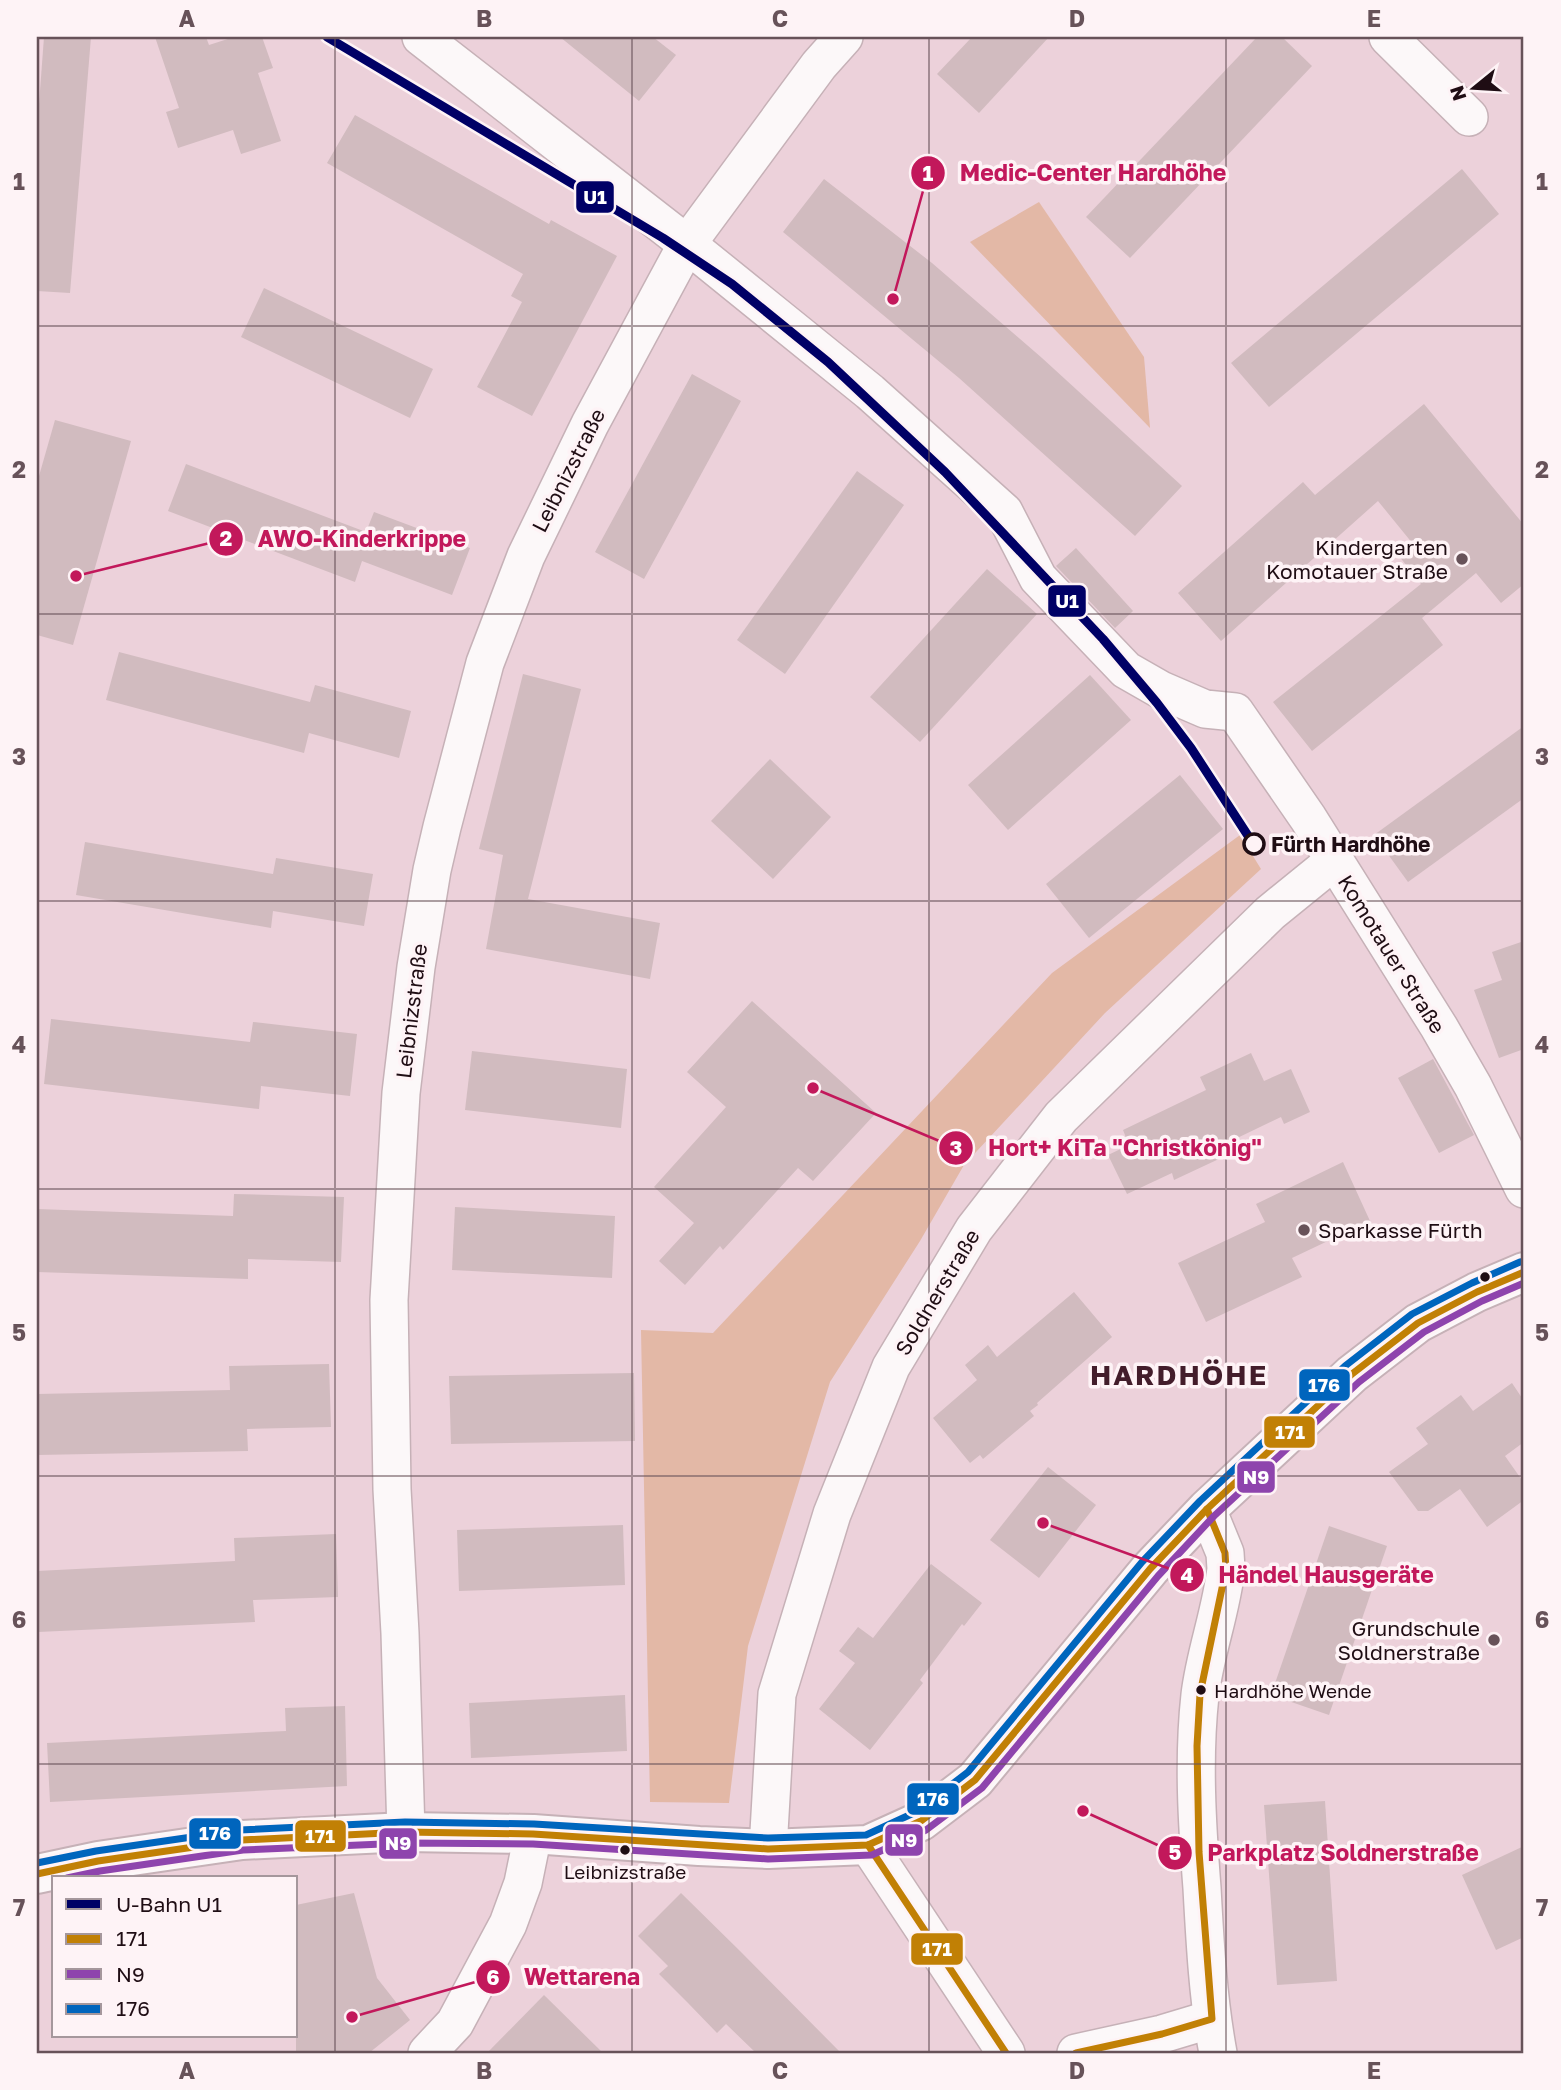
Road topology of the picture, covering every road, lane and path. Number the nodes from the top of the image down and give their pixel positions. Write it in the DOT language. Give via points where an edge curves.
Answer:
graph roads {
  1 [pos="421,37"];
  2 [pos="844,37"];
  3 [pos="1388,37"];
  4 [pos="1469,117"];
  5 [pos="687,244"];
  6 [pos="1334,861"];
  7 [pos="1524,1189"];
  8 [pos="1524,1272"];
  9 [pos="1207,1509"];
  10 [pos="406,1832"];
  11 [pos="533,1834"];
  12 [pos="868,1845"];
  13 [pos="768,1849"];
  14 [pos="37,1874"];
  15 [pos="1215,2036"];
  16 [pos="427,2053"];
  17 [pos="1006,2053"];
  18 [pos="1076,2053"];
  1 -- 5 [label="street, Komotauer Straße"];
  2 -- 5 [label="street, Leibnizstraße"];
  3 -- 4 [label="street"];
  5 -- 6 [label="street, Komotauer Straße" via="870,392 1003,512 1038,578 1126,670 1205,709 1235,712"];
  5 -- 10 [label="street, Leibnizstraße" via="526,555 485,663 432,870 401,1093 389,1300"];
  6 -- 7 [label="street, Komotauer Straße" via="1439,1027"];
  6 -- 13 [label="street, Soldnerstraße" via="1270,913 1061,1118 974,1229 891,1367 832,1514 777,1694"];
  8 -- 9 [label="street" via="1418,1323 1352,1374"];
  9 -- 12 [label="street" via="1126,1597 975,1780 921,1821"];
  9 -- 15 [label="street" via="1225,1553 1226,1569 1200,1694 1196,1746 1199,1852"];
  10 -- 11 [label="street"];
  10 -- 14 [label="street" via="242,1840"];
  11 -- 13 [label="street"];
  11 -- 16 [label="street" via="508,1924 454,2023"];
  12 -- 13 [label="street"];
  12 -- 17 [label="street"];
  15 -- 18 [label="street" via="1162,2034"];
}
